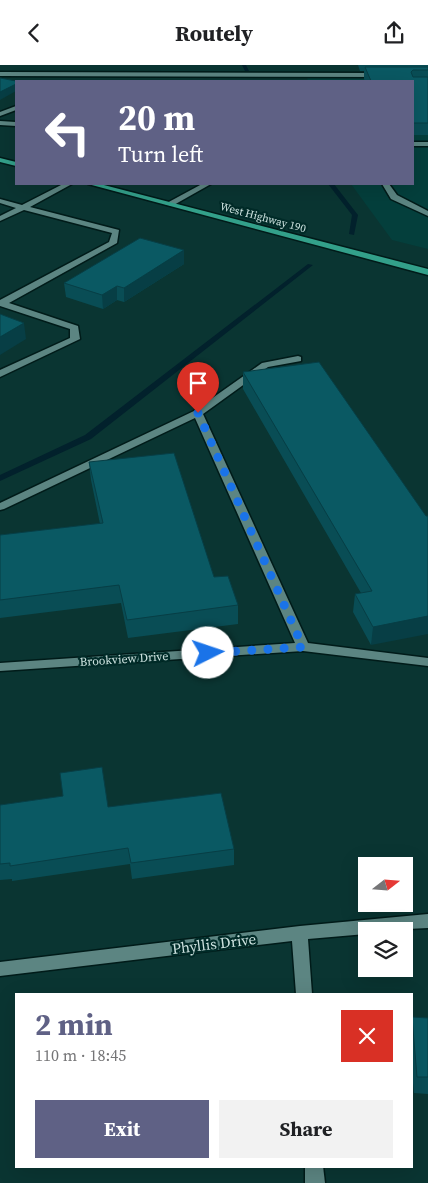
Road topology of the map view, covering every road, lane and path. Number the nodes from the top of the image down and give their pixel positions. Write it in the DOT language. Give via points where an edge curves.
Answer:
graph roads {
  1 [pos="206,65"];
  2 [pos="148,66"];
  3 [pos="109,67"];
  4 [pos="60,69"];
  5 [pos="0,74"];
  6 [pos="147,75"];
  7 [pos="220,75"];
  8 [pos="388,75"];
  9 [pos="137,78"];
  10 [pos="15,108"];
  11 [pos="2,112"];
  12 [pos="0,123"];
  13 [pos="15,124"];
  14 [pos="428,144"];
  15 [pos="414,145"];
  16 [pos="0,160"];
  17 [pos="15,164"];
  18 [pos="66,185"];
  19 [pos="96,185"];
  20 [pos="205,185"];
  21 [pos="386,185"];
  22 [pos="0,201"];
  23 [pos="170,204"];
  24 [pos="23,207"];
  25 [pos="428,215"];
  26 [pos="0,219"];
  27 [pos="428,272"];
  28 [pos="0,303"];
  29 [pos="298,359"];
  30 [pos="0,374"];
  31 [pos="198,413"];
  32 [pos="0,507"];
  33 [pos="303,647"];
  34 [pos="428,662"];
  35 [pos="0,667"];
  36 [pos="428,921"];
  37 [pos="300,933"];
  38 [pos="0,969"];
  39 [pos="304,993"];
  40 [pos="314,1168"];
  41 [pos="315,1183"];
  1 -- 7 [label="street"];
  2 -- 6 [label="street"];
  3 -- 4 [label="street"];
  4 -- 5 [label="street"];
  4 -- 9 [label="street"];
  6 -- 7 [label="street"];
  6 -- 9 [label="street"];
  7 -- 8 [label="street"];
  10 -- 11 [label="street"];
  12 -- 13 [label="street"];
  14 -- 15 [label="street"];
  16 -- 17 [label="main road"];
  18 -- 24 [label="street"];
  19 -- 23 [label="main road, West Highway 190"];
  20 -- 23 [label="street"];
  21 -- 25 [label="street" via="394,197"];
  22 -- 24 [label="street"];
  23 -- 27 [label="main road, West Highway 190"];
  24 -- 26 [label="street"];
  24 -- 28 [label="street" via="116,232 113,243"];
  28 -- 30 [label="street" via="74,328 75,339"];
  29 -- 31 [label="street" via="265,365"];
  31 -- 32 [label="street"];
  31 -- 33 [label="street"];
  33 -- 34 [label="street, Brookview Drive"];
  33 -- 35 [label="street, Brookview Drive"];
  36 -- 37 [label="street, Phyllis Drive"];
  37 -- 38 [label="street, Phyllis Drive"];
  37 -- 39 [label="street"];
  40 -- 41 [label="street"];
}
